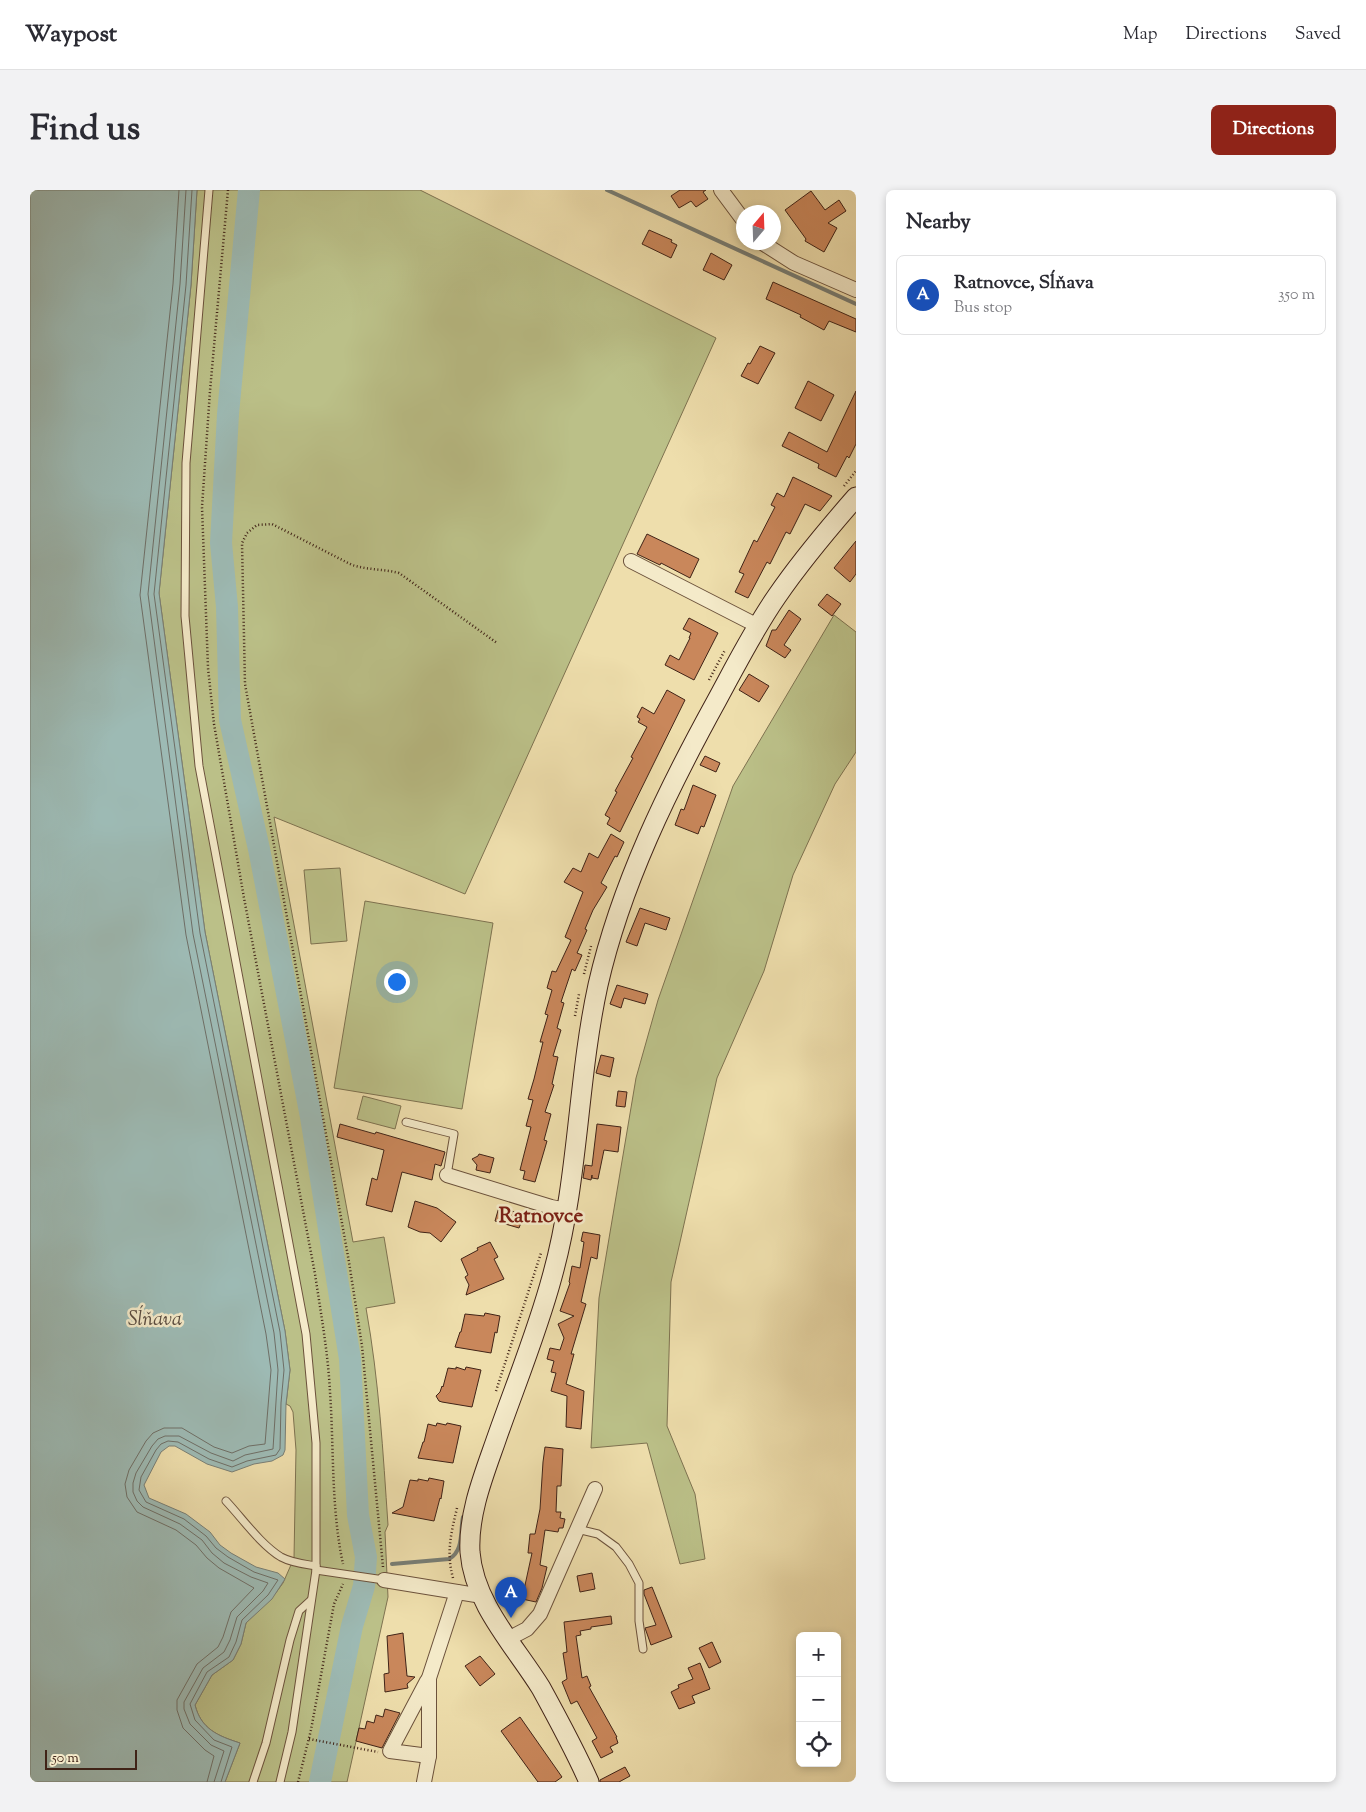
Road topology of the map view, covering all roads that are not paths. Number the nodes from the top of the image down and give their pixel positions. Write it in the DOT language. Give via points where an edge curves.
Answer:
graph roads {
  1 [pos="209,190"];
  2 [pos="720,190"];
  3 [pos="736,211"];
  4 [pos="774,250"];
  5 [pos="856,290"];
  6 [pos="856,497"];
  7 [pos="631,561"];
  8 [pos="758,626"];
  9 [pos="406,1122"];
  10 [pos="447,1175"];
  11 [pos="567,1210"];
  12 [pos="595,1489"];
  13 [pos="226,1501"];
  14 [pos="577,1529"];
  15 [pos="316,1568"];
  16 [pos="379,1580"];
  17 [pos="456,1592"];
  18 [pos="482,1596"];
  19 [pos="311,1600"];
  20 [pos="508,1639"];
  21 [pos="643,1649"];
  22 [pos="429,1678"];
  23 [pos="429,1756"];
  24 [pos="254,1782"];
  25 [pos="280,1782"];
  26 [pos="424,1782"];
  27 [pos="589,1782"];
  1 -- 15 [label="lane" via="186,463 184,616 199,766 306,1334 316,1443"];
  2 -- 3 [label="street"];
  4 -- 5 [label="street" via="794,263"];
  6 -- 8 [label="main road" via="804,559"];
  7 -- 8 [label="street"];
  8 -- 11 [label="main road" via="660,813 613,932 589,1036"];
  9 -- 10 [label="lane" via="454,1134"];
  10 -- 11 [label="street"];
  11 -- 18 [label="main road" via="549,1288 475,1509 470,1552"];
  12 -- 14 [label="street"];
  13 -- 15 [label="lane" via="280,1556"];
  14 -- 20 [label="street" via="540,1614 527,1628"];
  14 -- 21 [label="lane" via="598,1534 616,1547 629,1564 638,1583"];
  15 -- 16 [label="lane"];
  15 -- 19 [label="lane"];
  16 -- 17 [label="street"];
  17 -- 18 [label="street"];
  17 -- 22 [label="street"];
  18 -- 20 [label="main road"];
  19 -- 24 [label="lane" via="299,1611"];
  19 -- 25 [label="lane" via="292,1732"];
  20 -- 27 [label="main road" via="563,1727"];
  22 -- 23 [label="street"];
  22 -- 23 [label="street" via="390,1751"];
  23 -- 26 [label="street"];
}
